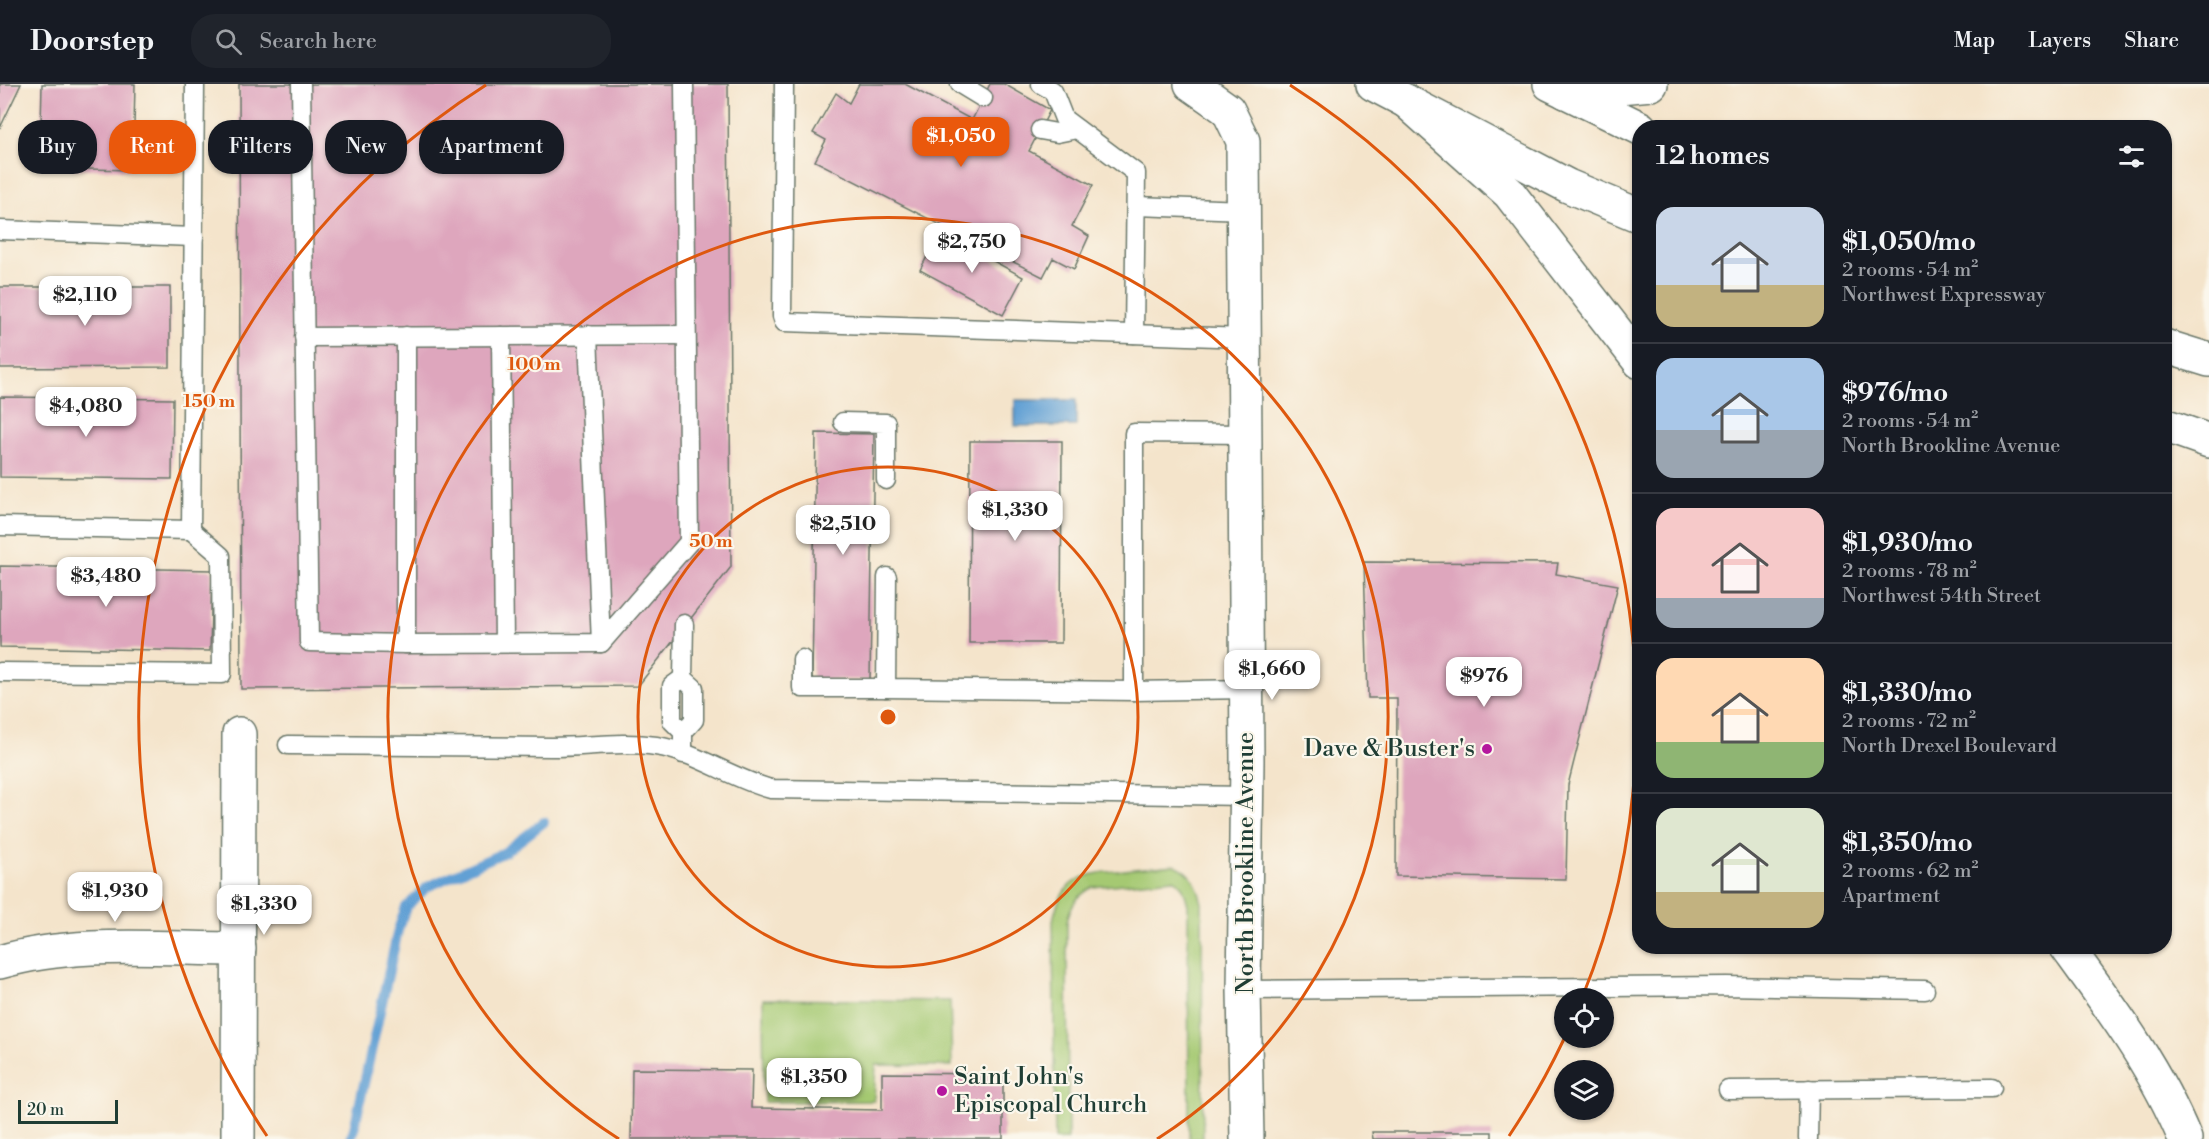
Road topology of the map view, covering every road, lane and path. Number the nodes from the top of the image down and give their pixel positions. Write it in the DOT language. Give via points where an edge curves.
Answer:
graph roads {
  1 [pos="195,84"];
  2 [pos="301,84"];
  3 [pos="684,84"];
  4 [pos="784,84"];
  5 [pos="960,84"];
  6 [pos="1041,84"];
  7 [pos="1191,84"];
  8 [pos="1373,84"];
  9 [pos="1651,84"];
  10 [pos="1557,88"];
  11 [pos="983,98"];
  12 [pos="1406,101"];
  13 [pos="1632,124"];
  14 [pos="1077,129"];
  15 [pos="1040,130"];
  16 [pos="1136,206"];
  17 [pos="1245,210"];
  18 [pos="1632,213"];
  19 [pos="0,230"];
  20 [pos="194,237"];
  21 [pos="1134,334"];
  22 [pos="588,335"];
  23 [pos="686,335"];
  24 [pos="405,336"];
  25 [pos="501,336"];
  26 [pos="304,337"];
  27 [pos="1245,338"];
  28 [pos="2172,348"];
  29 [pos="1632,352"];
  30 [pos="2209,360"];
  31 [pos="843,422"];
  32 [pos="2172,428"];
  33 [pos="1246,434"];
  34 [pos="2209,441"];
  35 [pos="886,480"];
  36 [pos="0,526"];
  37 [pos="191,530"];
  38 [pos="887,577"];
  39 [pos="684,624"];
  40 [pos="504,643"];
  41 [pos="601,643"];
  42 [pos="406,644"];
  43 [pos="802,659"];
  44 [pos="0,672"];
  45 [pos="886,688"];
  46 [pos="1246,689"];
  47 [pos="1134,691"];
  48 [pos="239,734"];
  49 [pos="288,745"];
  50 [pos="683,754"];
  51 [pos="1246,796"];
  52 [pos="239,949"];
  53 [pos="2072,954"];
  54 [pos="0,962"];
  55 [pos="1244,990"];
  56 [pos="1925,990"];
  57 [pos="1992,1088"];
  58 [pos="1809,1089"];
  59 [pos="1728,1090"];
  60 [pos="238,1139"];
  61 [pos="1247,1139"];
  62 [pos="1808,1139"];
  63 [pos="2185,1139"];
  1 -- 20 [label="lane"];
  2 -- 26 [label="lane"];
  3 -- 23 [label="lane"];
  4 -- 21 [label="lane" via="784,322"];
  5 -- 11 [label="lane"];
  6 -- 14 [label="lane" via="1053,91 1064,119"];
  7 -- 17 [label="main road, North Brookline Avenue" via="1228,110 1243,141"];
  8 -- 12 [label="main road"];
  9 -- 10 [label="main road"];
  10 -- 13 [label="main road"];
  12 -- 18 [label="main road" via="1568,186"];
  12 -- 29 [label="main road" via="1509,193"];
  14 -- 15 [label="lane" via="1057,133"];
  14 -- 16 [label="lane" via="1134,170"];
  16 -- 17 [label="lane"];
  16 -- 21 [label="lane"];
  17 -- 27 [label="main road, North Brookline Avenue"];
  19 -- 20 [label="lane"];
  20 -- 37 [label="lane"];
  21 -- 27 [label="lane"];
  22 -- 23 [label="lane"];
  22 -- 25 [label="lane"];
  22 -- 41 [label="lane"];
  23 -- 41 [label="lane" via="689,542"];
  24 -- 25 [label="lane"];
  24 -- 26 [label="lane"];
  24 -- 42 [label="lane"];
  25 -- 40 [label="lane"];
  26 -- 42 [label="lane" via="309,642"];
  27 -- 33 [label="main road, North Brookline Avenue"];
  28 -- 30 [label="main road"];
  31 -- 35 [label="lane" via="886,423"];
  32 -- 34 [label="main road"];
  33 -- 46 [label="main road, North Brookline Avenue"];
  33 -- 47 [label="lane" via="1134,433"];
  36 -- 37 [label="lane"];
  37 -- 44 [label="lane" via="221,556 222,674"];
  38 -- 45 [label="lane"];
  39 -- 50 [label="lane" via="683,678 694,688 694,720 683,732"];
  40 -- 41 [label="lane"];
  40 -- 42 [label="lane"];
  43 -- 45 [label="lane" via="802,688"];
  45 -- 47 [label="lane"];
  46 -- 47 [label="lane"];
  46 -- 51 [label="main road, North Brookline Avenue"];
  48 -- 52 [label="main road"];
  49 -- 50 [label="lane" via="642,745"];
  50 -- 51 [label="lane" via="771,789"];
  51 -- 55 [label="main road, North Brookline Avenue"];
  52 -- 54 [label="main road" via="71,948"];
  52 -- 60 [label="main road"];
  53 -- 63 [label="main road" via="2127,1031 2170,1103"];
  55 -- 56 [label="lane" via="1727,986"];
  55 -- 61 [label="main road, North Brookline Avenue"];
  57 -- 58 [label="lane"];
  58 -- 59 [label="lane"];
  58 -- 62 [label="lane"];
}
